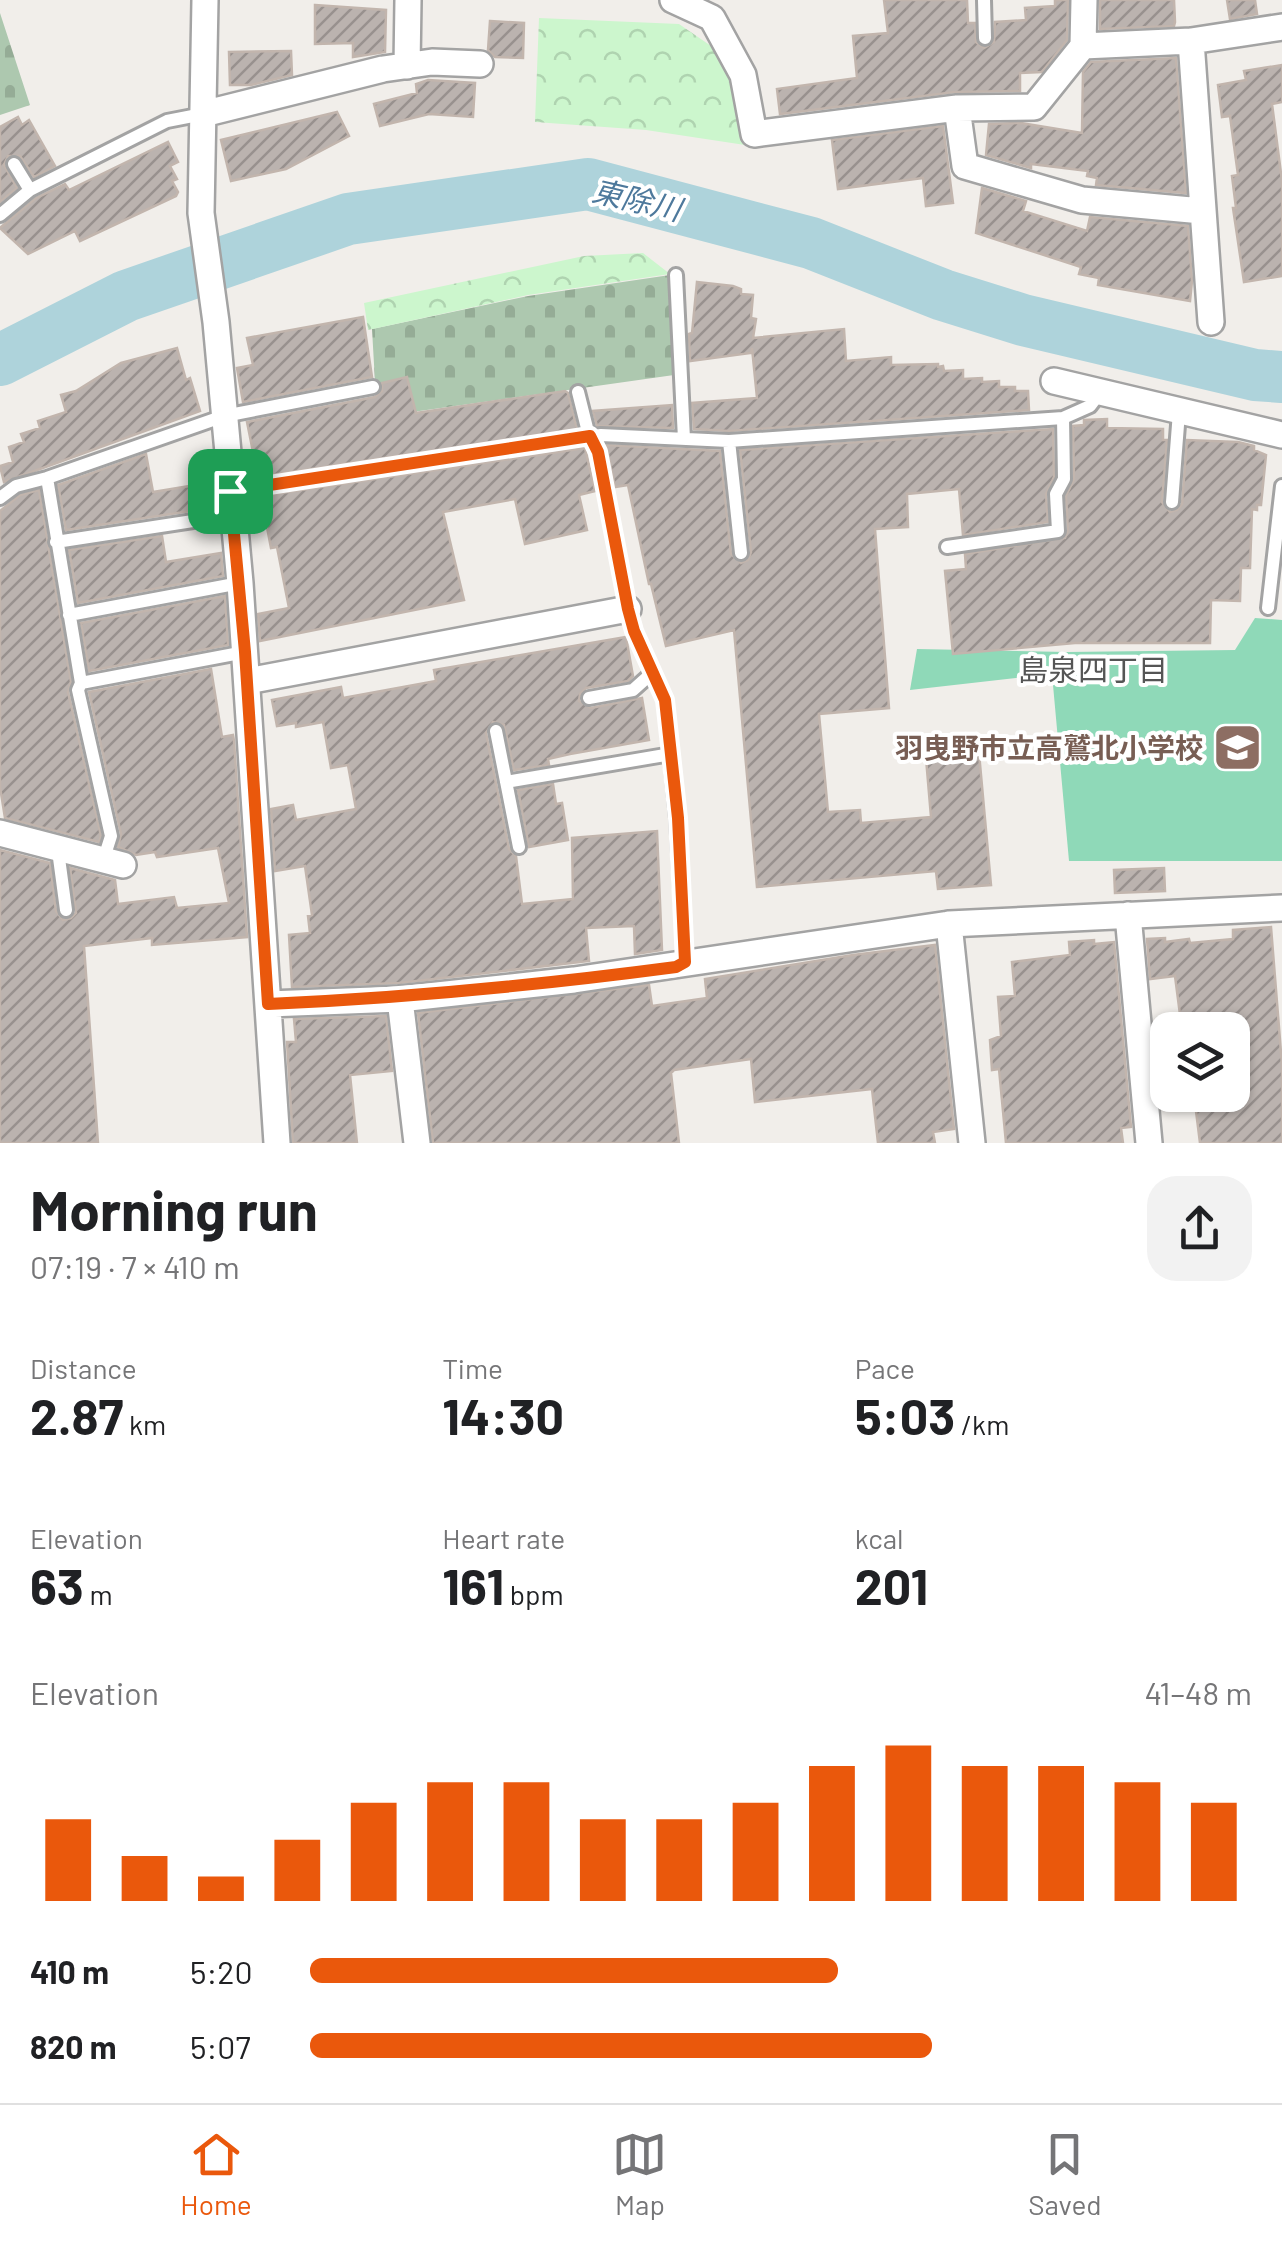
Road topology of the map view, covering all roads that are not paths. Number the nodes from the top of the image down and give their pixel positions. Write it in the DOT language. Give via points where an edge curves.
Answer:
graph roads {
  1 [pos="205,0"];
  2 [pos="408,0"];
  3 [pos="672,0"];
  4 [pos="984,0"];
  5 [pos="1084,0"];
  6 [pos="1282,27"];
  7 [pos="985,38"];
  8 [pos="1191,41"];
  9 [pos="1083,46"];
  10 [pos="480,64"];
  11 [pos="407,66"];
  12 [pos="957,108"];
  13 [pos="203,114"];
  14 [pos="14,164"];
  15 [pos="30,190"];
  16 [pos="1202,212"];
  17 [pos="0,214"];
  18 [pos="676,275"];
  19 [pos="1211,322"];
  20 [pos="1054,381"];
  21 [pos="373,387"];
  22 [pos="578,392"];
  23 [pos="1099,394"];
  24 [pos="1178,412"];
  25 [pos="224,416"];
  26 [pos="1063,418"];
  27 [pos="590,436"];
  28 [pos="1282,436"];
  29 [pos="684,439"];
  30 [pos="729,441"];
  31 [pos="47,478"];
  32 [pos="1282,486"];
  33 [pos="0,498"];
  34 [pos="1172,502"];
  35 [pos="231,503"];
  36 [pos="56,542"];
  37 [pos="947,546"];
  38 [pos="741,552"];
  39 [pos="240,583"];
  40 [pos="1268,608"];
  41 [pos="628,609"];
  42 [pos="69,615"];
  43 [pos="245,652"];
  44 [pos="652,673"];
  45 [pos="247,681"];
  46 [pos="82,684"];
  47 [pos="589,698"];
  48 [pos="496,732"];
  49 [pos="671,754"];
  50 [pos="506,782"];
  51 [pos="0,833"];
  52 [pos="61,847"];
  53 [pos="519,847"];
  54 [pos="114,861"];
  55 [pos="1282,908"];
  56 [pos="66,910"];
  57 [pos="1128,915"];
  58 [pos="949,924"];
  59 [pos="685,962"];
  60 [pos="400,998"];
  61 [pos="268,1004"];
  62 [pos="277,1143"];
  63 [pos="417,1143"];
  64 [pos="972,1143"];
  65 [pos="1149,1143"];
  1 -- 13 [label="street"];
  2 -- 11 [label="street"];
  3 -- 12 [label="street" via="712,18 743,75 754,134"];
  4 -- 7 [label="lane"];
  5 -- 9 [label="street"];
  6 -- 8 [label="street"];
  8 -- 9 [label="street"];
  8 -- 16 [label="street"];
  9 -- 12 [label="street" via="1034,106"];
  10 -- 11 [label="street"];
  11 -- 13 [label="street"];
  12 -- 16 [label="street" via="965,166 1082,200"];
  13 -- 15 [label="lane" via="167,121"];
  13 -- 25 [label="street" via="202,214"];
  14 -- 15 [label="lane"];
  15 -- 17 [label="lane"];
  16 -- 19 [label="street"];
  18 -- 29 [label="lane"];
  20 -- 23 [label="street"];
  21 -- 25 [label="lane"];
  22 -- 27 [label="lane"];
  23 -- 24 [label="street"];
  23 -- 26 [label="lane"];
  24 -- 28 [label="street"];
  24 -- 34 [label="lane"];
  25 -- 31 [label="lane"];
  25 -- 35 [label="street"];
  26 -- 30 [label="lane"];
  26 -- 37 [label="lane" via="1058,531"];
  27 -- 29 [label="lane"];
  27 -- 35 [label="lane"];
  27 -- 41 [label="lane"];
  29 -- 30 [label="lane"];
  30 -- 38 [label="lane"];
  31 -- 33 [label="lane"];
  31 -- 36 [label="lane"];
  32 -- 40 [label="lane"];
  35 -- 36 [label="lane"];
  35 -- 39 [label="street"];
  36 -- 42 [label="lane"];
  39 -- 42 [label="lane"];
  39 -- 43 [label="street"];
  41 -- 44 [label="lane"];
  41 -- 45 [label="street"];
  42 -- 46 [label="lane"];
  43 -- 45 [label="street"];
  43 -- 46 [label="lane"];
  44 -- 47 [label="lane" via="632,690"];
  44 -- 49 [label="lane" via="665,700"];
  45 -- 61 [label="street"];
  46 -- 54 [label="lane" via="78,690"];
  48 -- 50 [label="lane"];
  49 -- 50 [label="lane"];
  49 -- 59 [label="lane"];
  50 -- 53 [label="lane"];
  51 -- 52 [label="street"];
  52 -- 54 [label="street"];
  52 -- 56 [label="lane"];
  55 -- 57 [label="street"];
  57 -- 58 [label="street"];
  57 -- 65 [label="street"];
  58 -- 59 [label="street"];
  58 -- 64 [label="street"];
  59 -- 60 [label="street"];
  60 -- 61 [label="street"];
  60 -- 63 [label="street"];
  61 -- 62 [label="street"];
}
